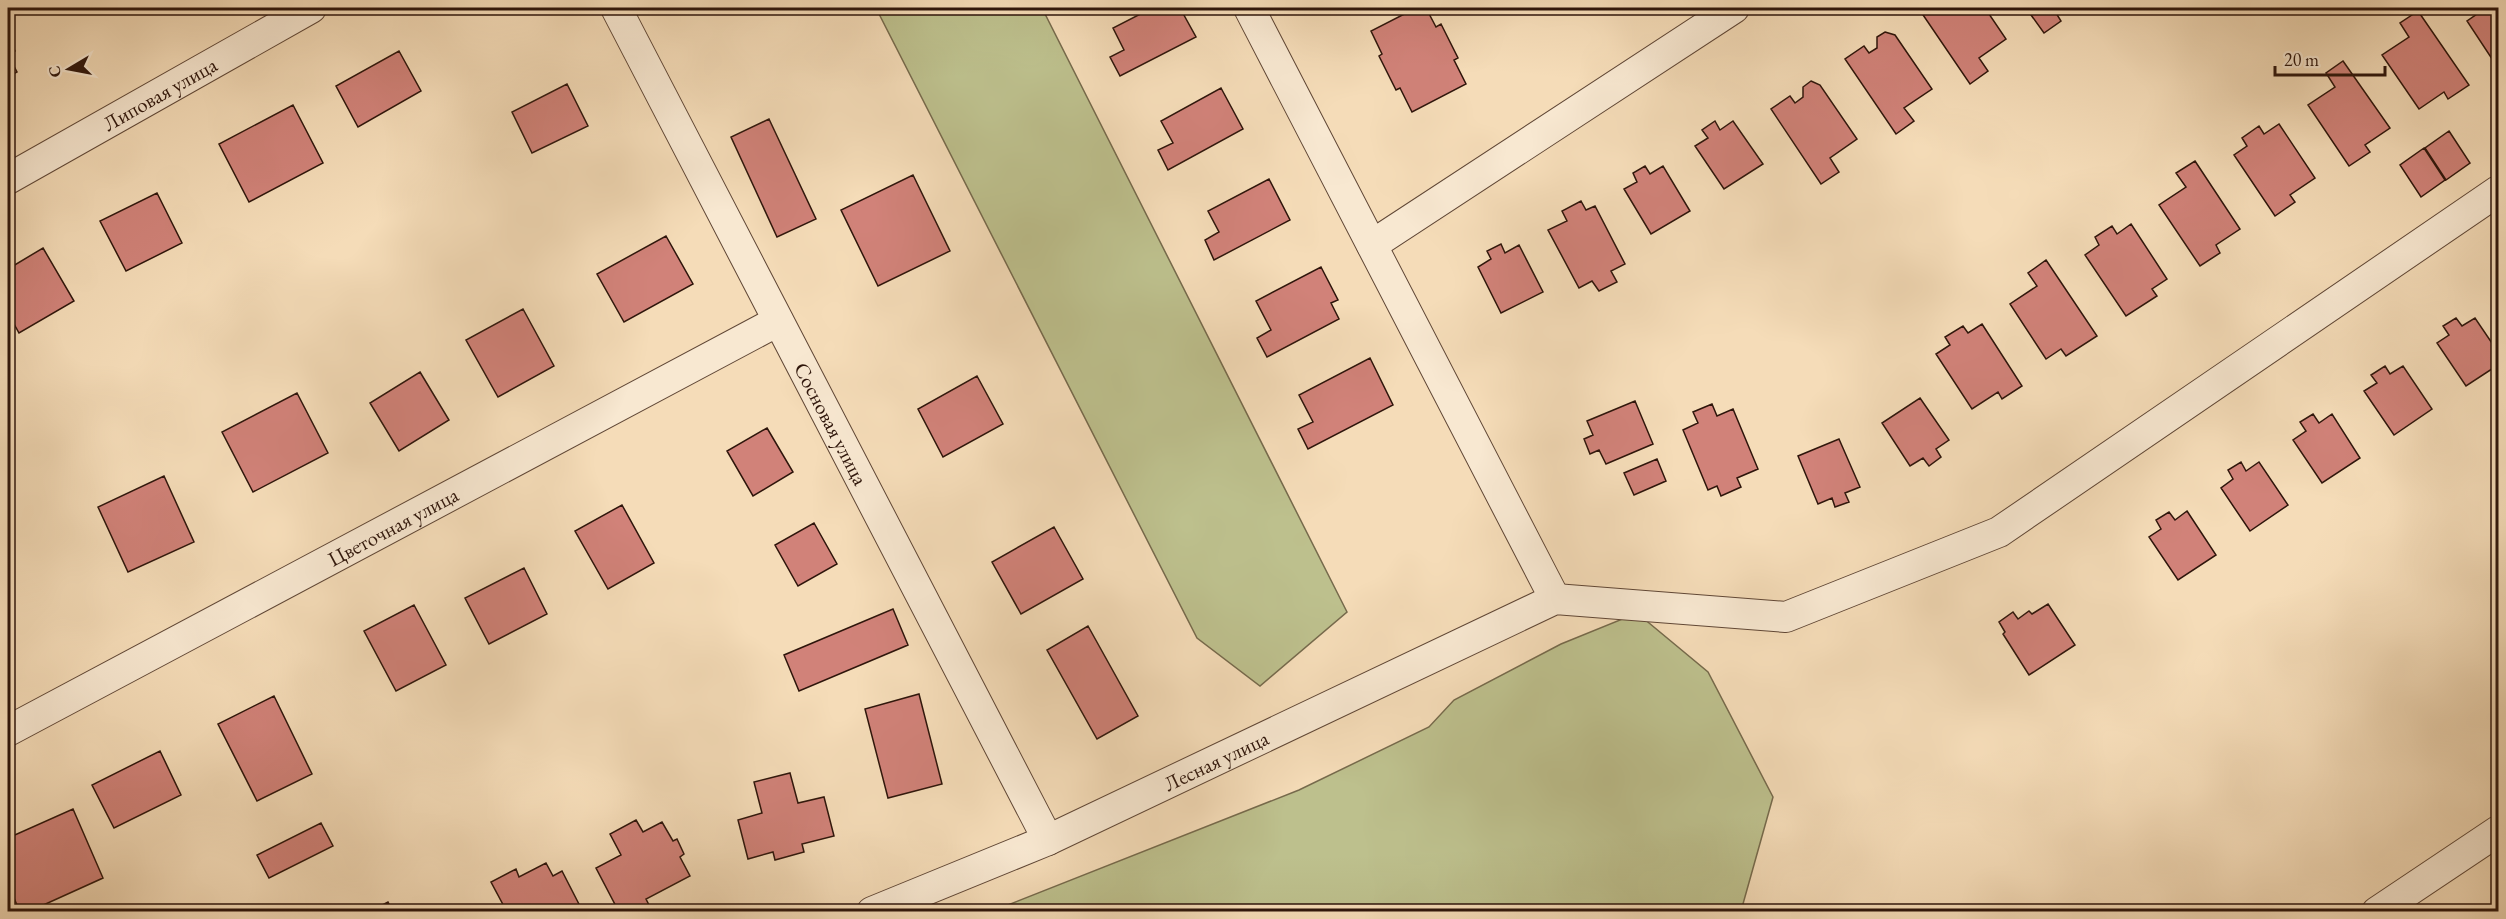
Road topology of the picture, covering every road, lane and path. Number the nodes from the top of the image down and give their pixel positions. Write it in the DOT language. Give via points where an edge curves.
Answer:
graph roads {
  1 [pos="311,8"];
  2 [pos="616,8"];
  3 [pos="1249,8"];
  4 [pos="1734,8"];
  5 [pos="8,179"];
  6 [pos="2499,191"];
  7 [pos="1372,245"];
  8 [pos="778,321"];
  9 [pos="1556,599"];
  10 [pos="8,731"];
  11 [pos="2499,831"];
  12 [pos="1048,840"];
  13 [pos="873,912"];
  14 [pos="2377,912"];
  1 -- 5 [label="street, Липовая улица"];
  2 -- 8 [label="street, Сосновая улица"];
  3 -- 7 [label="street"];
  4 -- 7 [label="street"];
  6 -- 9 [label="street" via="1999,532 1786,617"];
  7 -- 9 [label="street"];
  8 -- 10 [label="street, Цветочная улица"];
  8 -- 12 [label="street, Сосновая улица"];
  9 -- 12 [label="street, Лесная улица"];
  11 -- 14 [label="street"];
  12 -- 13 [label="street, Лесная улица"];
}
